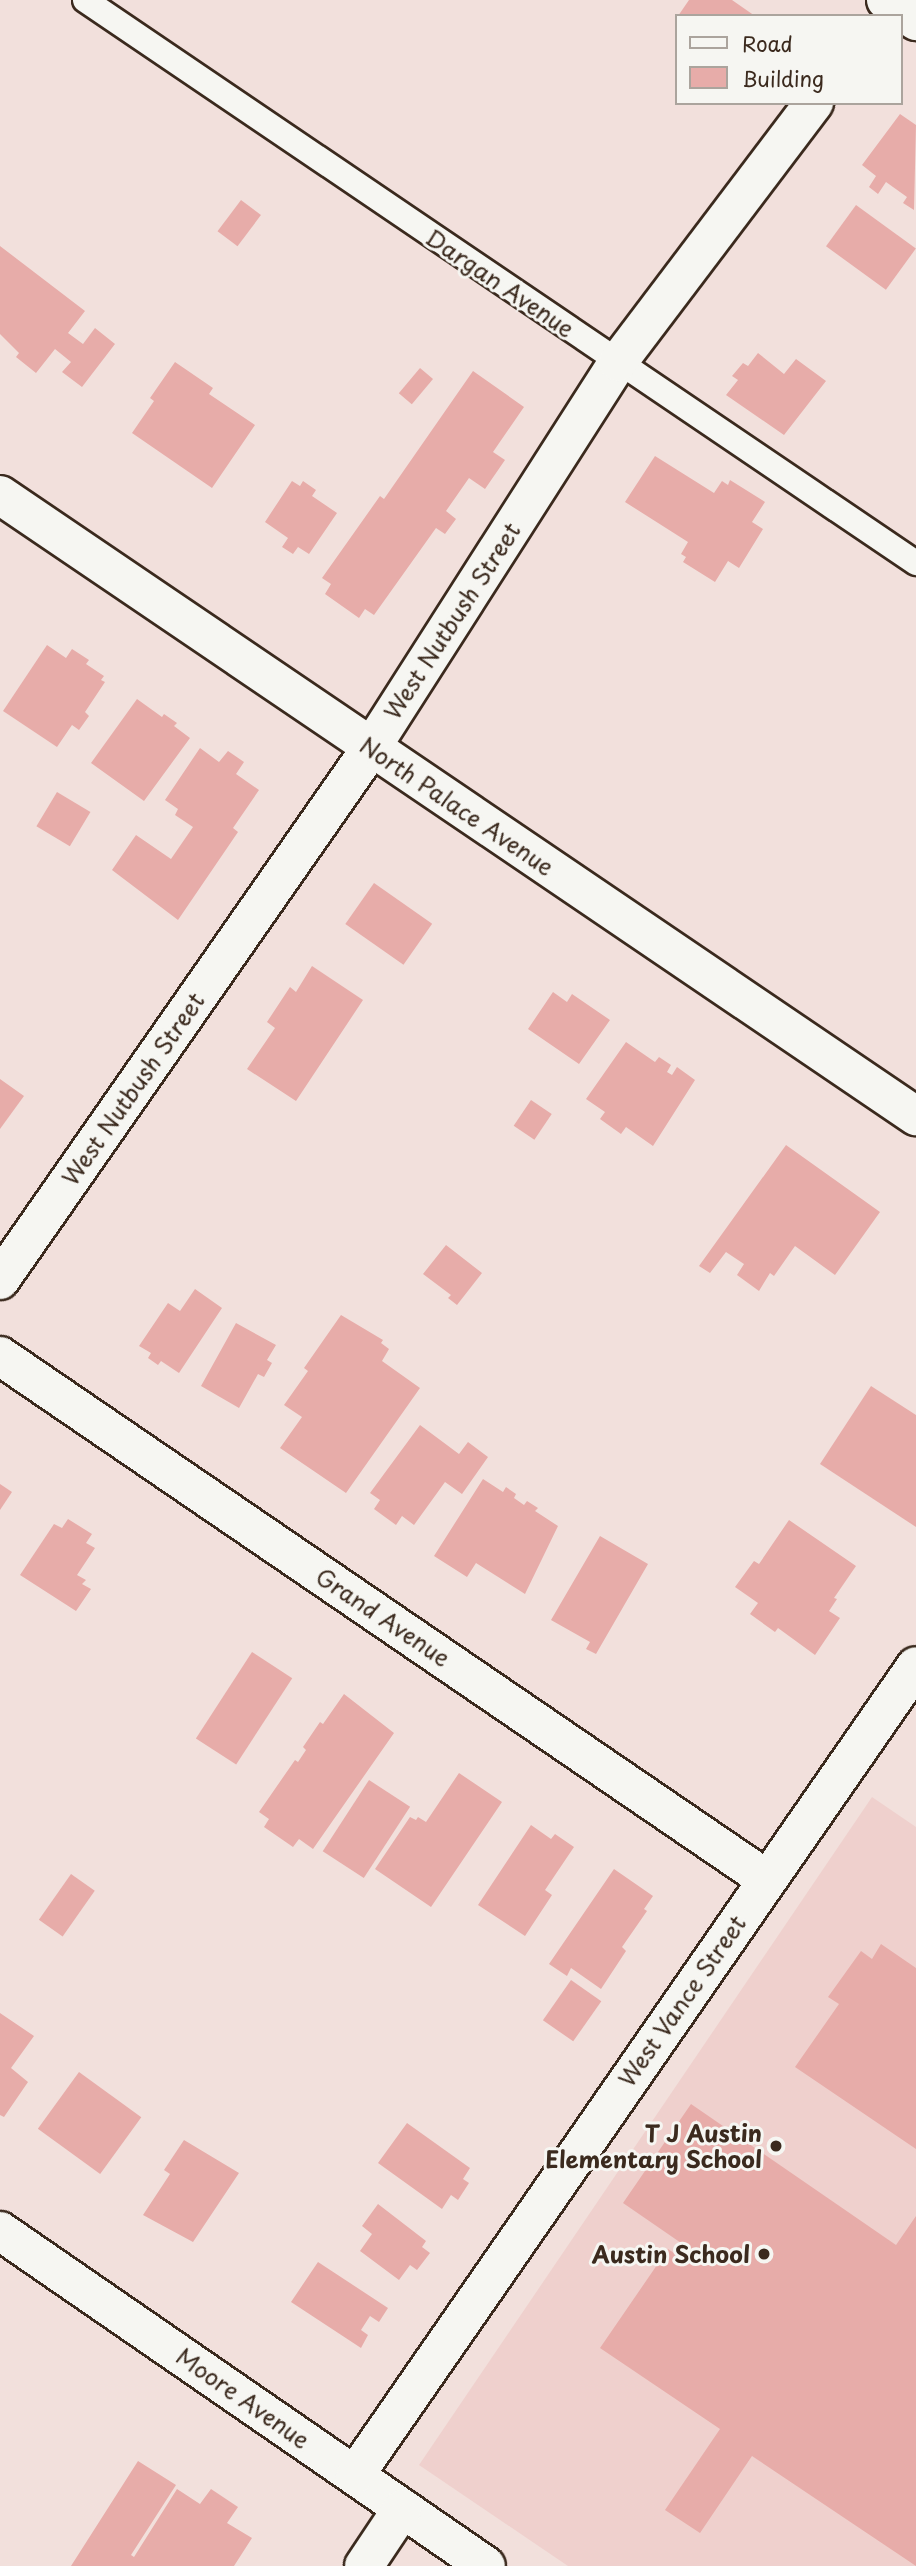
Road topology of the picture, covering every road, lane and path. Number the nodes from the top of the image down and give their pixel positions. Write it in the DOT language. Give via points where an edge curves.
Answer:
graph roads {
  1 [pos="85,0"];
  2 [pos="812,105"];
  3 [pos="618,362"];
  4 [pos="0,495"];
  5 [pos="916,564"];
  6 [pos="371,748"];
  7 [pos="916,1116"];
  8 [pos="0,1280"];
  9 [pos="0,1356"];
  10 [pos="916,1666"];
  11 [pos="766,1879"];
  12 [pos="0,2231"];
  13 [pos="355,2475"];
  14 [pos="402,2509"];
  15 [pos="365,2566"];
  16 [pos="486,2566"];
  1 -- 3 [label="lane, Dargan Avenue"];
  2 -- 3 [label="street, West Nutbush Street"];
  3 -- 5 [label="lane, Dargan Avenue"];
  3 -- 6 [label="street, West Nutbush Street"];
  4 -- 6 [label="street, North Palace Avenue"];
  6 -- 7 [label="street, North Palace Avenue"];
  6 -- 8 [label="street, West Nutbush Street"];
  9 -- 11 [label="street, Grand Avenue"];
  10 -- 11 [label="street, West Vance Street"];
  11 -- 13 [label="street, West Vance Street"];
  12 -- 13 [label="street, Moore Avenue"];
  13 -- 14 [label="street, Moore Avenue"];
  14 -- 15 [label="street"];
  14 -- 16 [label="street, Moore Avenue"];
}
